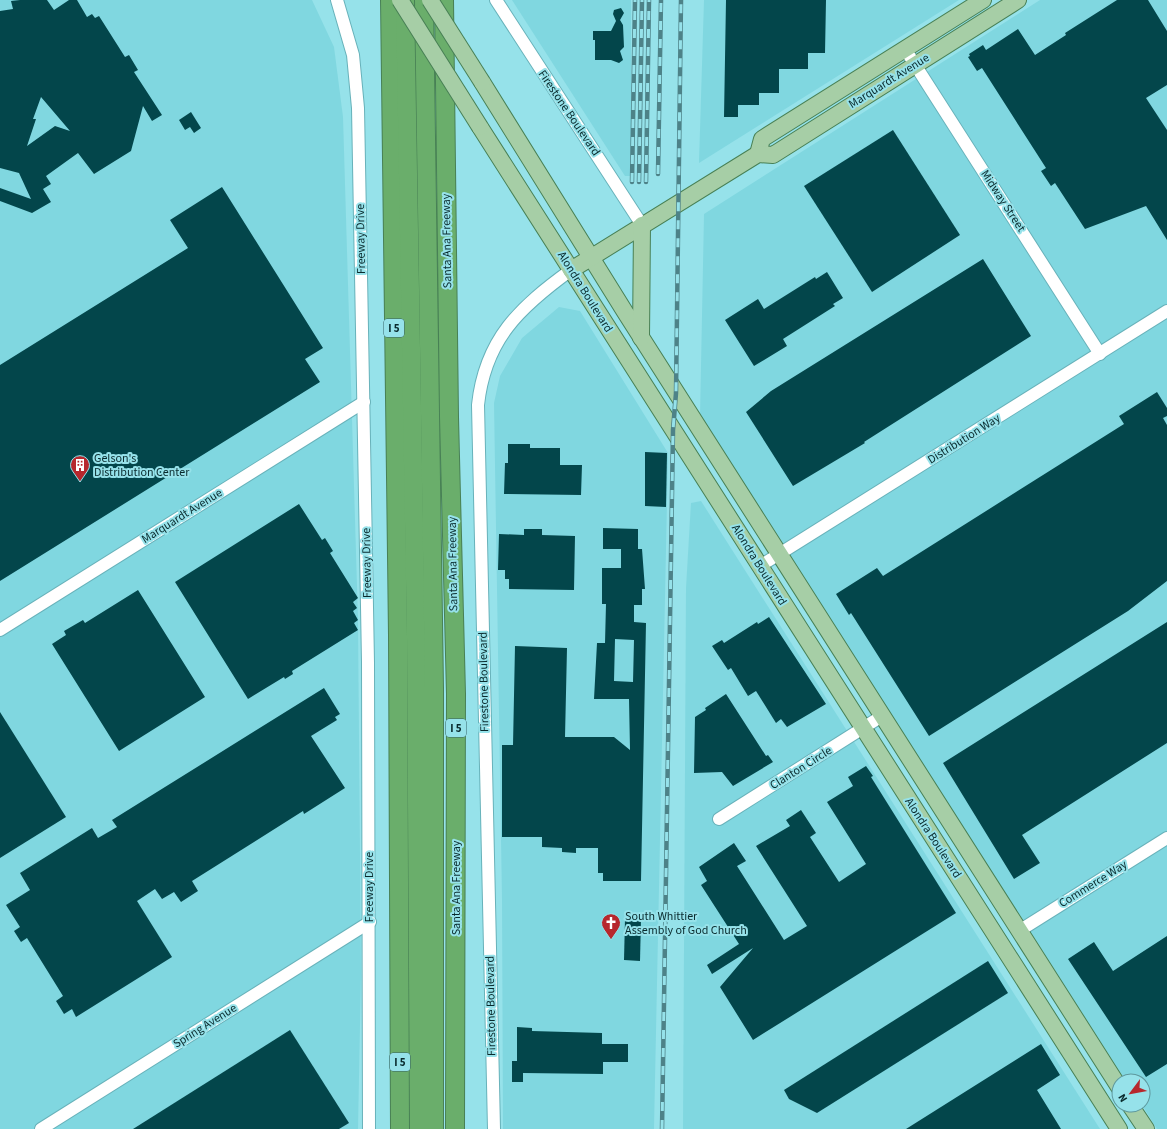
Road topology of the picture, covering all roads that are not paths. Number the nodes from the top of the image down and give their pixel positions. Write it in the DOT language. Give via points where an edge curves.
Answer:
graph roads {
  1 [pos="337,0"];
  2 [pos="390,0"];
  3 [pos="400,0"];
  4 [pos="405,0"];
  5 [pos="424,0"];
  6 [pos="430,0"];
  7 [pos="444,0"];
  8 [pos="496,0"];
  9 [pos="983,0"];
  10 [pos="1018,0"];
  11 [pos="905,49"];
  12 [pos="916,65"];
  13 [pos="758,154"];
  14 [pos="642,225"];
  15 [pos="591,257"];
  16 [pos="571,270"];
  17 [pos="1167,312"];
  18 [pos="642,338"];
  19 [pos="1100,354"];
  20 [pos="364,402"];
  21 [pos="779,554"];
  22 [pos="760,566"];
  23 [pos="0,630"];
  24 [pos="882,716"];
  25 [pos="863,728"];
  26 [pos="719,819"];
  27 [pos="1167,838"];
  28 [pos="370,922"];
  29 [pos="1019,931"];
  30 [pos="1059,993"];
  31 [pos="400,994"];
  32 [pos="1040,1006"];
  33 [pos="455,1039"];
  34 [pos="1111,1074"];
  35 [pos="1135,1113"];
  36 [pos="41,1129"];
  37 [pos="369,1129"];
  38 [pos="391,1129"];
  39 [pos="400,1129"];
  40 [pos="419,1129"];
  41 [pos="434,1129"];
  42 [pos="455,1129"];
  43 [pos="464,1129"];
  44 [pos="494,1129"];
  45 [pos="1119,1129"];
  46 [pos="1146,1129"];
  1 -- 20 [label="street, Freeway Drive" via="353,55 358,108"];
  2 -- 31 [label="highway, I 5"];
  3 -- 16 [label="main road, Alondra Boulevard, bridge"];
  4 -- 40 [label="highway" via="416,637"];
  5 -- 41 [label="highway" via="433,664"];
  6 -- 15 [label="main road, Alondra Boulevard, bridge"];
  7 -- 33 [label="highway, Santa Ana Freeway / I 5" via="449,417 456,694"];
  8 -- 14 [label="street, Firestone Boulevard"];
  9 -- 11 [label="main road, Marquardt Avenue"];
  10 -- 12 [label="main road, Marquardt Avenue"];
  11 -- 12 [label="street, Midway Street"];
  11 -- 13 [label="main road, Marquardt Avenue" via="762,139"];
  12 -- 13 [label="main road, Marquardt Avenue" via="773,155"];
  12 -- 19 [label="street, Midway Street"];
  13 -- 14 [label="main road, Marquardt Avenue"];
  14 -- 15 [label="main road, Marquardt Avenue"];
  14 -- 18 [label="main road"];
  15 -- 16 [label="main road, Marquardt Avenue"];
  15 -- 18 [label="main road, Alondra Boulevard"];
  16 -- 22 [label="main road, Alondra Boulevard"];
  16 -- 44 [label="street, Firestone Boulevard" via="532,299 503,333 485,368 478,405"];
  17 -- 19 [label="street, Distribution Way"];
  18 -- 21 [label="main road, Alondra Boulevard"];
  19 -- 21 [label="street, Distribution Way"];
  20 -- 23 [label="street, Marquardt Avenue"];
  20 -- 28 [label="street, Freeway Drive"];
  21 -- 22 [label="street, Distribution Way"];
  21 -- 24 [label="main road, Alondra Boulevard"];
  22 -- 25 [label="main road, Alondra Boulevard"];
  24 -- 25 [label="street, Clanton Circle"];
  24 -- 29 [label="main road, Alondra Boulevard"];
  25 -- 26 [label="street, Clanton Circle"];
  25 -- 32 [label="main road, Alondra Boulevard"];
  27 -- 29 [label="street, Commerce Way"];
  28 -- 36 [label="street, Spring Avenue"];
  28 -- 37 [label="street, Freeway Drive"];
  29 -- 30 [label="main road, Alondra Boulevard"];
  30 -- 32 [label="main road"];
  30 -- 34 [label="main road, Alondra Boulevard"];
  31 -- 38 [label="highway"];
  31 -- 39 [label="highway, I 5"];
  32 -- 45 [label="main road, Alondra Boulevard"];
  33 -- 42 [label="highway, Santa Ana Freeway / I 5"];
  33 -- 43 [label="highway"];
  35 -- 46 [label="main road"];
}
